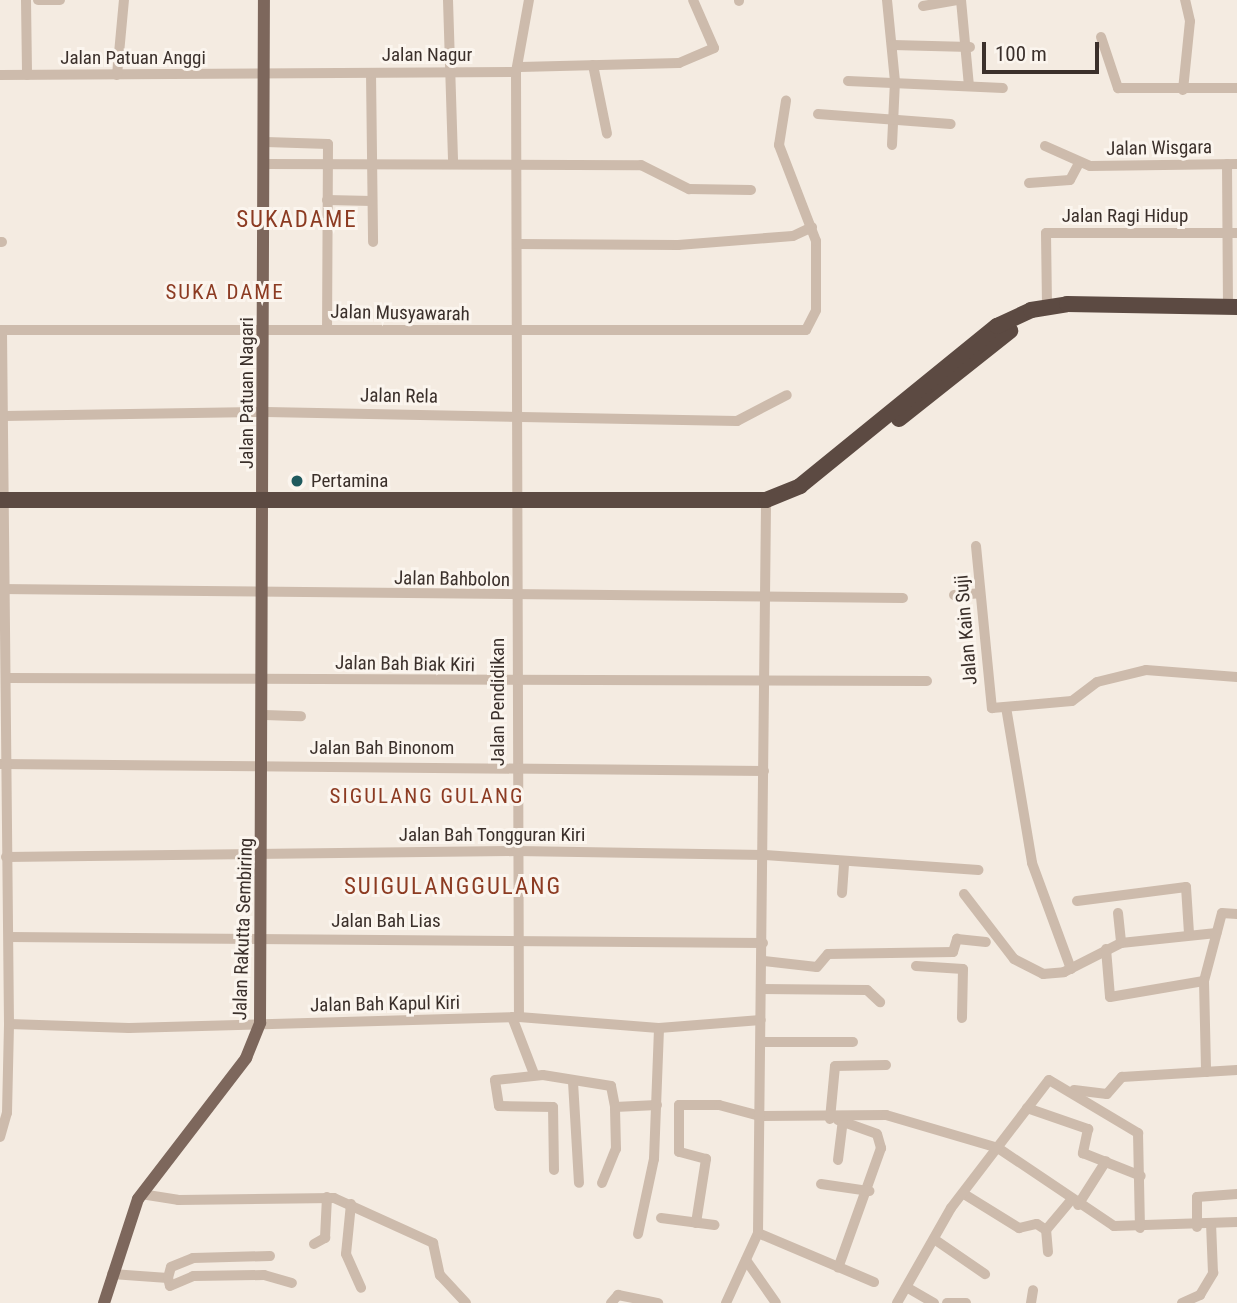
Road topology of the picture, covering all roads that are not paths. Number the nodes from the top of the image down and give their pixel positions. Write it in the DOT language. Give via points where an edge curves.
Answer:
graph roads {
  1 [pos="26,0"];
  2 [pos="38,0"];
  3 [pos="60,0"];
  4 [pos="124,0"];
  5 [pos="264,0"];
  6 [pos="448,0"];
  7 [pos="529,0"];
  8 [pos="693,0"];
  9 [pos="887,0"];
  10 [pos="960,0"];
  11 [pos="1185,0"];
  12 [pos="923,6"];
  13 [pos="1101,37"];
  14 [pos="893,45"];
  15 [pos="970,47"];
  16 [pos="593,65"];
  17 [pos="518,69"];
  18 [pos="371,73"];
  19 [pos="450,73"];
  20 [pos="0,75"];
  21 [pos="27,75"];
  22 [pos="117,75"];
  23 [pos="265,76"];
  24 [pos="895,81"];
  25 [pos="848,82"];
  26 [pos="969,86"];
  27 [pos="1003,88"];
  28 [pos="1237,88"];
  29 [pos="1184,90"];
  30 [pos="786,101"];
  31 [pos="818,114"];
  32 [pos="892,119"];
  33 [pos="951,124"];
  34 [pos="607,134"];
  35 [pos="266,142"];
  36 [pos="892,145"];
  37 [pos="1045,146"];
  38 [pos="518,161"];
  39 [pos="372,162"];
  40 [pos="453,162"];
  41 [pos="328,163"];
  42 [pos="1079,163"];
  43 [pos="267,164"];
  44 [pos="1232,164"];
  45 [pos="1029,183"];
  46 [pos="751,190"];
  47 [pos="327,200"];
  48 [pos="372,201"];
  49 [pos="812,227"];
  50 [pos="1232,233"];
  51 [pos="373,242"];
  52 [pos="517,244"];
  53 [pos="1047,305"];
  54 [pos="1234,311"];
  55 [pos="327,329"];
  56 [pos="1,330"];
  57 [pos="267,330"];
  58 [pos="516,332"];
  59 [pos="787,395"];
  60 [pos="266,412"];
  61 [pos="4,416"];
  62 [pos="515,416"];
  63 [pos="3,501"];
  64 [pos="265,505"];
  65 [pos="766,505"];
  66 [pos="516,508"];
  67 [pos="976,546"];
  68 [pos="4,589"];
  69 [pos="266,593"];
  70 [pos="980,593"];
  71 [pos="954,595"];
  72 [pos="765,596"];
  73 [pos="516,597"];
  74 [pos="904,598"];
  75 [pos="1237,677"];
  76 [pos="8,678"];
  77 [pos="265,679"];
  78 [pos="927,681"];
  79 [pos="515,683"];
  80 [pos="764,683"];
  81 [pos="4,707"];
  82 [pos="1006,707"];
  83 [pos="265,715"];
  84 [pos="301,716"];
  85 [pos="4,764"];
  86 [pos="265,765"];
  87 [pos="516,765"];
  88 [pos="764,771"];
  89 [pos="516,851"];
  90 [pos="265,852"];
  91 [pos="765,855"];
  92 [pos="6,857"];
  93 [pos="844,861"];
  94 [pos="978,870"];
  95 [pos="842,893"];
  96 [pos="964,894"];
  97 [pos="1077,901"];
  98 [pos="1118,912"];
  99 [pos="1237,914"];
  100 [pos="1216,933"];
  101 [pos="1189,934"];
  102 [pos="9,937"];
  103 [pos="263,937"];
  104 [pos="516,937"];
  105 [pos="986,942"];
  106 [pos="763,943"];
  107 [pos="1121,943"];
  108 [pos="1106,949"];
  109 [pos="955,950"];
  110 [pos="764,961"];
  111 [pos="916,966"];
  112 [pos="959,968"];
  113 [pos="1071,969"];
  114 [pos="1204,981"];
  115 [pos="762,989"];
  116 [pos="880,1002"];
  117 [pos="515,1017"];
  118 [pos="962,1018"];
  119 [pos="761,1020"];
  120 [pos="260,1023"];
  121 [pos="9,1024"];
  122 [pos="659,1028"];
  123 [pos="761,1042"];
  124 [pos="853,1042"];
  125 [pos="886,1065"];
  126 [pos="1237,1070"];
  127 [pos="1206,1072"];
  128 [pos="534,1074"];
  129 [pos="573,1082"];
  130 [pos="1071,1090"];
  131 [pos="657,1105"];
  132 [pos="615,1107"];
  133 [pos="1027,1108"];
  134 [pos="4,1113"];
  135 [pos="760,1116"];
  136 [pos="837,1120"];
  137 [pos="0,1135"];
  138 [pos="998,1148"];
  139 [pos="838,1160"];
  140 [pos="1106,1161"];
  141 [pos="554,1170"];
  142 [pos="1141,1177"];
  143 [pos="579,1182"];
  144 [pos="602,1183"];
  145 [pos="821,1184"];
  146 [pos="869,1191"];
  147 [pos="141,1194"];
  148 [pos="964,1194"];
  149 [pos="1237,1194"];
  150 [pos="327,1197"];
  151 [pos="1075,1202"];
  152 [pos="351,1204"];
  153 [pos="661,1218"];
  154 [pos="1237,1222"];
  155 [pos="696,1223"];
  156 [pos="1211,1224"];
  157 [pos="715,1225"];
  158 [pos="1196,1227"];
  159 [pos="1140,1228"];
  160 [pos="1046,1230"];
  161 [pos="758,1233"];
  162 [pos="638,1234"];
  163 [pos="934,1239"];
  164 [pos="314,1244"];
  165 [pos="1048,1252"];
  166 [pos="270,1256"];
  167 [pos="746,1260"];
  168 [pos="838,1268"];
  169 [pos="111,1274"];
  170 [pos="985,1274"];
  171 [pos="168,1278"];
  172 [pos="874,1282"];
  173 [pos="292,1283"];
  174 [pos="361,1288"];
  175 [pos="908,1288"];
  176 [pos="1033,1290"];
  177 [pos="104,1303"];
  178 [pos="466,1303"];
  179 [pos="611,1303"];
  180 [pos="658,1303"];
  181 [pos="726,1303"];
  182 [pos="776,1303"];
  183 [pos="897,1303"];
  184 [pos="934,1303"];
  185 [pos="947,1303"];
  186 [pos="966,1303"];
  187 [pos="1031,1303"];
  188 [pos="1182,1303"];
  1 -- 21 [label="street"];
  2 -- 3 [label="street"];
  4 -- 22 [label="street"];
  5 -- 23 [label="main road, Jalan Patuan Nagari"];
  6 -- 19 [label="street"];
  7 -- 17 [label="street"];
  8 -- 16 [label="street, Jalan Nagur" via="712,50 674,64"];
  9 -- 14 [label="street"];
  10 -- 12 [label="street"];
  10 -- 15 [label="street"];
  11 -- 29 [label="street" via="1190,21"];
  13 -- 29 [label="street" via="1119,88"];
  14 -- 15 [label="street"];
  14 -- 24 [label="street"];
  15 -- 26 [label="street"];
  16 -- 17 [label="street, Jalan Nagur"];
  16 -- 34 [label="street"];
  17 -- 19 [label="street, Jalan Nagur"];
  17 -- 38 [label="street, Jalan Pendidikan"];
  18 -- 19 [label="street, Jalan Nagur"];
  18 -- 23 [label="street, Jalan Nagur"];
  18 -- 39 [label="street"];
  19 -- 40 [label="street"];
  20 -- 21 [label="street, Jalan Patuan Anggi"];
  21 -- 22 [label="street, Jalan Patuan Anggi"];
  22 -- 23 [label="street, Jalan Patuan Anggi"];
  23 -- 35 [label="main road, Jalan Patuan Nagari"];
  24 -- 25 [label="street"];
  24 -- 26 [label="street"];
  24 -- 32 [label="street"];
  26 -- 27 [label="street"];
  28 -- 29 [label="street"];
  30 -- 49 [label="street" via="779,145"];
  31 -- 32 [label="street"];
  32 -- 33 [label="street"];
  32 -- 36 [label="street"];
  35 -- 41 [label="street" via="325,142"];
  35 -- 43 [label="main road, Jalan Patuan Nagari"];
  37 -- 42 [label="street, Jalan Wisgara"];
  38 -- 40 [label="street"];
  38 -- 46 [label="street" via="643,165 689,189"];
  38 -- 52 [label="street, Jalan Pendidikan"];
  39 -- 40 [label="street"];
  39 -- 41 [label="street"];
  39 -- 48 [label="street"];
  41 -- 43 [label="street"];
  41 -- 47 [label="street"];
  42 -- 44 [label="street, Jalan Wisgara"];
  42 -- 45 [label="street" via="1070,180"];
  43 -- 57 [label="main road, Jalan Patuan Nagari"];
  44 -- 50 [label="street"];
  47 -- 48 [label="street"];
  47 -- 55 [label="street"];
  48 -- 51 [label="street"];
  49 -- 52 [label="street" via="793,236 683,245"];
  49 -- 58 [label="street, Jalan Musyawarah" via="816,310 810,328"];
  50 -- 53 [label="street, Jalan Ragi Hidup" via="1046,233"];
  50 -- 54 [label="street"];
  52 -- 58 [label="street, Jalan Pendidikan"];
  53 -- 54 [label="highway"];
  53 -- 65 [label="highway" via="997,326 800,486"];
  54 -- 65 [label="highway" via="1034,320 1003,335 805,493"];
  55 -- 57 [label="street, Jalan Musyawarah"];
  55 -- 58 [label="street, Jalan Musyawarah"];
  56 -- 57 [label="street, Jalan Musyawarah"];
  56 -- 61 [label="street"];
  57 -- 60 [label="main road, Jalan Patuan Nagari"];
  58 -- 62 [label="street, Jalan Pendidikan"];
  59 -- 62 [label="street, Jalan Rela" via="737,421"];
  60 -- 61 [label="street, Jalan Rela"];
  60 -- 62 [label="street, Jalan Rela"];
  60 -- 64 [label="main road, Jalan Patuan Nagari"];
  61 -- 63 [label="street"];
  62 -- 66 [label="street, Jalan Pendidikan"];
  63 -- 64 [label="highway"];
  63 -- 68 [label="street"];
  64 -- 66 [label="highway"];
  64 -- 69 [label="main road, Jalan Rakutta Sembiring"];
  65 -- 66 [label="highway"];
  65 -- 72 [label="street"];
  66 -- 73 [label="street, Jalan Pendidikan"];
  67 -- 70 [label="street, Jalan Kain Suji"];
  68 -- 69 [label="street, Jalan Bahbolon"];
  68 -- 76 [label="street"];
  69 -- 73 [label="street, Jalan Bahbolon"];
  69 -- 77 [label="main road, Jalan Rakutta Sembiring"];
  70 -- 71 [label="street"];
  70 -- 82 [label="street, Jalan Kain Suji" via="991,706"];
  72 -- 73 [label="street, Jalan Bahbolon"];
  72 -- 74 [label="street, Jalan Bahbolon"];
  72 -- 80 [label="street"];
  73 -- 79 [label="street, Jalan Pendidikan"];
  75 -- 82 [label="street" via="1146,670 1097,682 1072,701"];
  76 -- 77 [label="street, Jalan Bah Biak Kiri"];
  76 -- 81 [label="street"];
  77 -- 79 [label="street, Jalan Bah Biak Kiri"];
  77 -- 83 [label="main road, Jalan Rakutta Sembiring"];
  78 -- 80 [label="street, Jalan Bah Biak Kiri"];
  79 -- 80 [label="street, Jalan Bah Biak Kiri"];
  79 -- 87 [label="street, Jalan Pendidikan"];
  80 -- 88 [label="street"];
  81 -- 85 [label="street"];
  82 -- 113 [label="street" via="1032,863"];
  83 -- 84 [label="street"];
  83 -- 86 [label="main road, Jalan Rakutta Sembiring"];
  85 -- 86 [label="street, Jalan Bah Binonom"];
  85 -- 92 [label="street"];
  86 -- 87 [label="street, Jalan Bah Binonom"];
  86 -- 90 [label="main road, Jalan Rakutta Sembiring"];
  87 -- 88 [label="street, Jalan Bah Binonom"];
  87 -- 89 [label="street, Jalan Pendidikan"];
  88 -- 91 [label="street"];
  89 -- 90 [label="street, Jalan Bah Tongguran Kiri"];
  89 -- 91 [label="street, Jalan Bah Tongguran Kiri"];
  89 -- 104 [label="street, Jalan Pendidikan"];
  90 -- 92 [label="street, Jalan Bah Tongguran Kiri"];
  90 -- 103 [label="main road, Jalan Rakutta Sembiring"];
  91 -- 93 [label="street, Jalan Bah Tongguran Kiri"];
  91 -- 106 [label="street"];
  92 -- 102 [label="street"];
  93 -- 94 [label="street, Jalan Bah Tongguran Kiri"];
  93 -- 95 [label="street"];
  96 -- 113 [label="street" via="1014,959 1048,974"];
  97 -- 101 [label="street" via="1186,887"];
  98 -- 107 [label="street"];
  99 -- 100 [label="street" via="1222,913"];
  100 -- 101 [label="street"];
  100 -- 114 [label="street"];
  101 -- 107 [label="street"];
  102 -- 103 [label="street, Jalan Bah Lias"];
  102 -- 121 [label="street"];
  103 -- 104 [label="street, Jalan Bah Lias"];
  103 -- 120 [label="main road, Jalan Rakutta Sembiring"];
  104 -- 106 [label="street, Jalan Bah Lias"];
  104 -- 117 [label="street, Jalan Pendidikan"];
  105 -- 109 [label="street" via="957,940"];
  106 -- 110 [label="street"];
  107 -- 108 [label="street"];
  108 -- 113 [label="street"];
  108 -- 114 [label="street" via="1110,997"];
  109 -- 110 [label="street" via="828,954 817,967"];
  109 -- 112 [label="street"];
  110 -- 115 [label="street"];
  111 -- 112 [label="street"];
  112 -- 118 [label="street"];
  114 -- 127 [label="street"];
  115 -- 116 [label="street" via="867,990"];
  115 -- 119 [label="street"];
  117 -- 120 [label="street, Jalan Bah Kapul Kiri"];
  117 -- 122 [label="street, Jalan Bah Kapul Kiri"];
  117 -- 128 [label="street, Jalan Pendidikan"];
  119 -- 122 [label="street, Jalan Bah Kapul Kiri"];
  119 -- 123 [label="street"];
  120 -- 121 [label="street, Jalan Bah Kapul Kiri"];
  120 -- 147 [label="main road, Jalan Rakutta Sembiring" via="246,1058"];
  121 -- 134 [label="street"];
  122 -- 131 [label="street"];
  123 -- 124 [label="street"];
  123 -- 135 [label="street"];
  125 -- 136 [label="street" via="835,1066"];
  126 -- 127 [label="street"];
  127 -- 130 [label="street" via="1122,1077 1105,1094"];
  128 -- 129 [label="street"];
  128 -- 141 [label="street" via="495,1080 496,1103 553,1107"];
  129 -- 132 [label="street" via="612,1087"];
  129 -- 143 [label="street"];
  130 -- 133 [label="street" via="1047,1081"];
  130 -- 142 [label="street" via="1138,1133"];
  131 -- 132 [label="street"];
  131 -- 162 [label="street"];
  132 -- 144 [label="street" via="616,1149"];
  133 -- 138 [label="street"];
  133 -- 140 [label="street" via="1088,1129 1083,1153"];
  134 -- 137 [label="street"];
  135 -- 136 [label="street"];
  135 -- 155 [label="street" via="719,1105 679,1105 679,1152 706,1158"];
  135 -- 161 [label="street"];
  136 -- 138 [label="street" via="886,1115"];
  136 -- 139 [label="street"];
  136 -- 146 [label="street" via="881,1140"];
  138 -- 148 [label="street"];
  138 -- 151 [label="street"];
  140 -- 142 [label="street"];
  140 -- 151 [label="street"];
  142 -- 159 [label="street"];
  145 -- 146 [label="street"];
  146 -- 168 [label="street"];
  147 -- 150 [label="street" via="178,1200"];
  147 -- 169 [label="main road, Jalan Rakutta Sembiring"];
  148 -- 160 [label="street" via="1019,1228 1037,1224"];
  148 -- 163 [label="street"];
  149 -- 158 [label="street" via="1197,1197"];
  150 -- 152 [label="street"];
  150 -- 164 [label="street" via="325,1241"];
  151 -- 159 [label="street" via="1114,1226"];
  151 -- 160 [label="street"];
  152 -- 174 [label="street" via="346,1254"];
  152 -- 178 [label="street" via="433,1243 440,1275"];
  153 -- 155 [label="street"];
  154 -- 156 [label="street"];
  155 -- 157 [label="street"];
  156 -- 158 [label="street"];
  156 -- 188 [label="street" via="1213,1273 1200,1296"];
  158 -- 159 [label="street"];
  160 -- 165 [label="street"];
  161 -- 167 [label="street"];
  161 -- 168 [label="street"];
  163 -- 170 [label="street"];
  163 -- 175 [label="street"];
  166 -- 171 [label="street" via="193,1258 171,1267"];
  167 -- 181 [label="street"];
  167 -- 182 [label="street"];
  168 -- 172 [label="street"];
  169 -- 171 [label="street"];
  169 -- 177 [label="main road, Jalan Rakutta Sembiring"];
  171 -- 173 [label="street" via="170,1286 193,1276 264,1275"];
  175 -- 183 [label="street"];
  175 -- 184 [label="street"];
  176 -- 187 [label="street"];
  179 -- 180 [label="street" via="618,1294"];
  185 -- 186 [label="street"];
}
